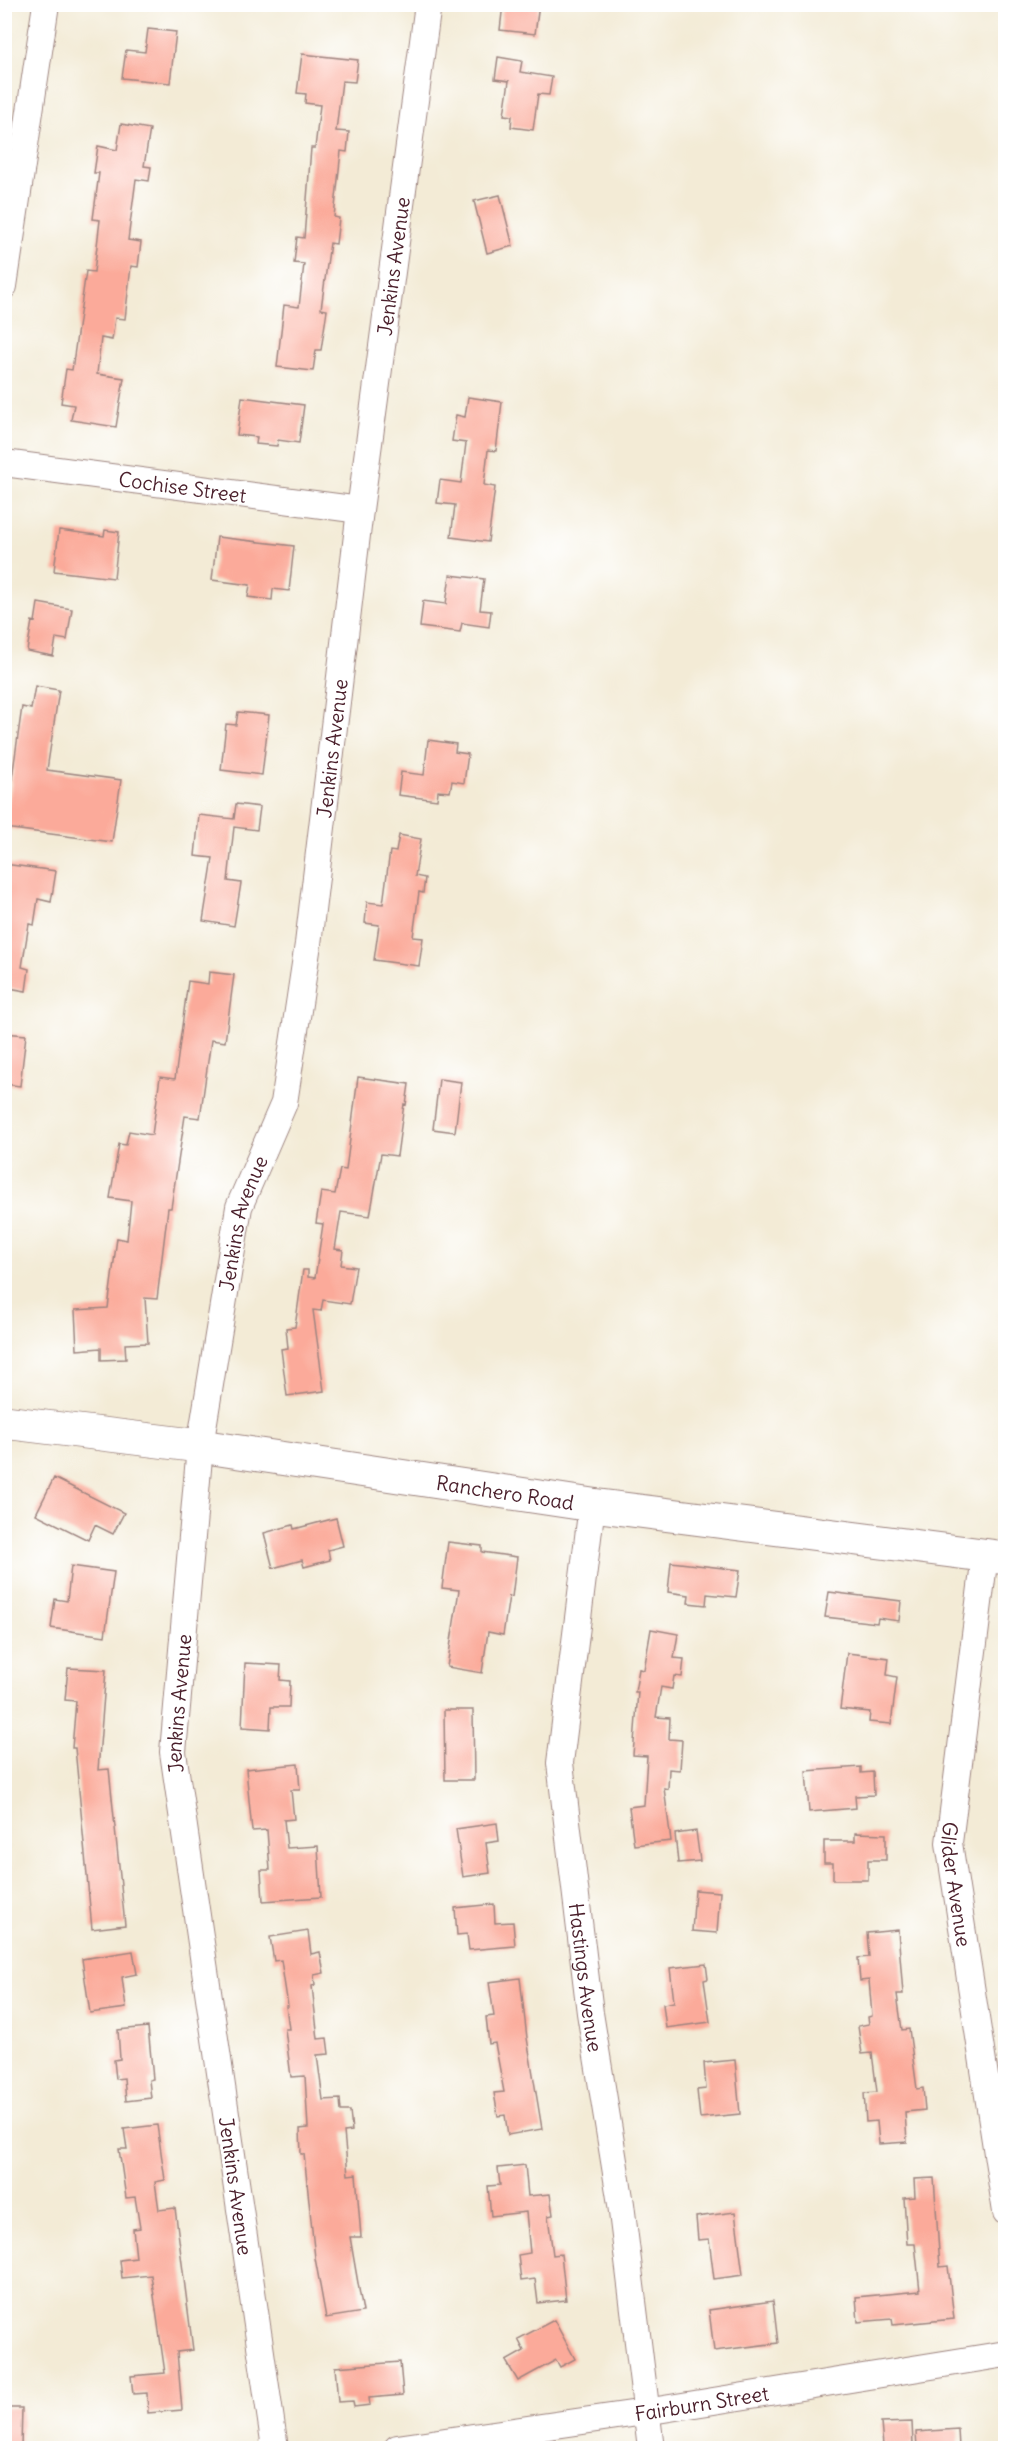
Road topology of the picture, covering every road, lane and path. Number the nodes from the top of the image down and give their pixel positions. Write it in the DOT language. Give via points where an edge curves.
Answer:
graph roads {
  1 [pos="45,4"];
  2 [pos="429,4"];
  3 [pos="4,286"];
  4 [pos="4,463"];
  5 [pos="360,510"];
  6 [pos="4,1422"];
  7 [pos="200,1446"];
  8 [pos="592,1505"];
  9 [pos="995,1557"];
  10 [pos="1005,2212"];
  11 [pos="1005,2355"];
  12 [pos="645,2412"];
  13 [pos="275,2448"];
  14 [pos="397,2448"];
  15 [pos="651,2448"];
  1 -- 3 [label="street"];
  2 -- 5 [label="street, Jenkins Avenue"];
  4 -- 5 [label="street, Cochise Street"];
  5 -- 7 [label="street, Jenkins Avenue" via="308,944 284,1102 239,1207"];
  6 -- 7 [label="main road, Ranchero Road"];
  7 -- 8 [label="main road, Ranchero Road"];
  7 -- 13 [label="street, Jenkins Avenue" via="173,1752"];
  8 -- 9 [label="main road, Ranchero Road"];
  8 -- 12 [label="street, Hastings Avenue" via="560,1763 590,2013 621,2204"];
  9 -- 10 [label="street, Glider Avenue" via="949,1843"];
  11 -- 12 [label="street, Fairburn Street"];
  12 -- 14 [label="street, Fairburn Street"];
  12 -- 15 [label="street, Hastings Avenue"];
}
